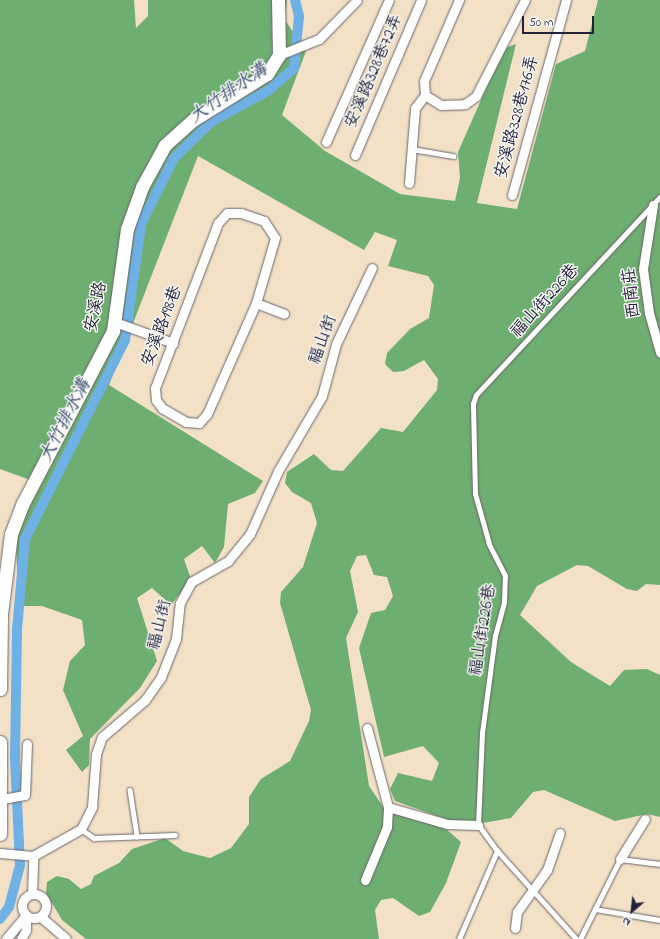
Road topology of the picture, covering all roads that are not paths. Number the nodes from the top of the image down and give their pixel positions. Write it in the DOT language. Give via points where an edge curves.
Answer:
graph roads {
  1 [pos="278,0"];
  2 [pos="357,0"];
  3 [pos="389,0"];
  4 [pos="421,0"];
  5 [pos="459,0"];
  6 [pos="525,0"];
  7 [pos="566,0"];
  8 [pos="279,55"];
  9 [pos="425,95"];
  10 [pos="326,142"];
  11 [pos="412,149"];
  12 [pos="355,155"];
  13 [pos="453,156"];
  14 [pos="409,183"];
  15 [pos="512,195"];
  16 [pos="660,197"];
  17 [pos="653,205"];
  18 [pos="372,268"];
  19 [pos="256,303"];
  20 [pos="284,314"];
  21 [pos="117,323"];
  22 [pos="173,343"];
  23 [pos="660,352"];
  24 [pos="1,613"];
  25 [pos="0,689"];
  26 [pos="367,728"];
  27 [pos="0,742"];
  28 [pos="27,744"];
  29 [pos="130,790"];
  30 [pos="5,798"];
  31 [pos="388,807"];
  32 [pos="645,819"];
  33 [pos="478,825"];
  34 [pos="81,829"];
  35 [pos="560,833"];
  36 [pos="0,834"];
  37 [pos="176,835"];
  38 [pos="137,836"];
  39 [pos="496,851"];
  40 [pos="0,853"];
  41 [pos="33,856"];
  42 [pos="620,859"];
  43 [pos="660,864"];
  44 [pos="365,880"];
  45 [pos="530,889"];
  46 [pos="32,894"];
  47 [pos="595,909"];
  48 [pos="26,915"];
  49 [pos="41,917"];
  50 [pos="660,920"];
  51 [pos="515,928"];
  52 [pos="6,939"];
  53 [pos="20,939"];
  54 [pos="66,939"];
  55 [pos="459,939"];
  56 [pos="576,939"];
  57 [pos="580,939"];
  1 -- 8 [label="street"];
  2 -- 8 [label="street" via="319,39"];
  3 -- 10 [label="street"];
  4 -- 12 [label="street, 安溪路328巷72弄"];
  5 -- 9 [label="street" via="424,81"];
  6 -- 9 [label="street" via="476,96 453,106 440,105"];
  7 -- 15 [label="street, 安溪路328巷176弄"];
  8 -- 21 [label="street, 安溪路" via="267,74 193,120 158,155 127,229"];
  9 -- 11 [label="street" via="415,108"];
  11 -- 13 [label="lane"];
  11 -- 14 [label="street"];
  16 -- 17 [label="lane, 福山街226巷"];
  17 -- 23 [label="street, 西南莊" via="643,269 649,313"];
  17 -- 33 [label="lane, 福山街226巷" via="476,395 473,404 475,494 489,544 504,576 504,602 494,636 482,733"];
  18 -- 34 [label="street, 福山街" via="336,344 322,396 278,471 250,534 228,561 191,582 180,603 176,639 161,677 145,700 102,737 96,754 92,807"];
  19 -- 20 [label="street"];
  19 -- 22 [label="street, 安溪路198巷" via="207,414 199,423 186,422 162,408 156,400 155,388"];
  19 -- 22 [label="street, 安溪路198巷" via="275,238 264,221 241,213 227,213 218,223"];
  21 -- 22 [label="street"];
  21 -- 24 [label="street, 安溪路" via="23,503 11,534"];
  24 -- 25 [label="street, 安溪路"];
  26 -- 31 [label="street"];
  27 -- 30 [label="street"];
  28 -- 30 [label="street" via="25,795"];
  29 -- 38 [label="lane"];
  30 -- 36 [label="street"];
  31 -- 33 [label="street" via="448,824"];
  31 -- 44 [label="street" via="387,826"];
  32 -- 42 [label="street"];
  33 -- 39 [label="lane"];
  34 -- 38 [label="lane" via="94,838"];
  34 -- 41 [label="street"];
  35 -- 45 [label="street" via="547,870"];
  37 -- 38 [label="lane"];
  39 -- 45 [label="lane"];
  39 -- 55 [label="lane"];
  40 -- 41 [label="street"];
  41 -- 46 [label="street"];
  42 -- 43 [label="lane"];
  42 -- 47 [label="lane"];
  45 -- 51 [label="street" via="517,912"];
  45 -- 56 [label="lane"];
  46 -- 48 [label="street" via="22,903"];
  46 -- 49 [label="street" via="39,894 46,901 46,910"];
  47 -- 50 [label="lane"];
  47 -- 57 [label="lane"];
  48 -- 49 [label="street"];
  48 -- 52 [label="street"];
  48 -- 53 [label="street" via="26,930"];
  49 -- 54 [label="street"];
}
